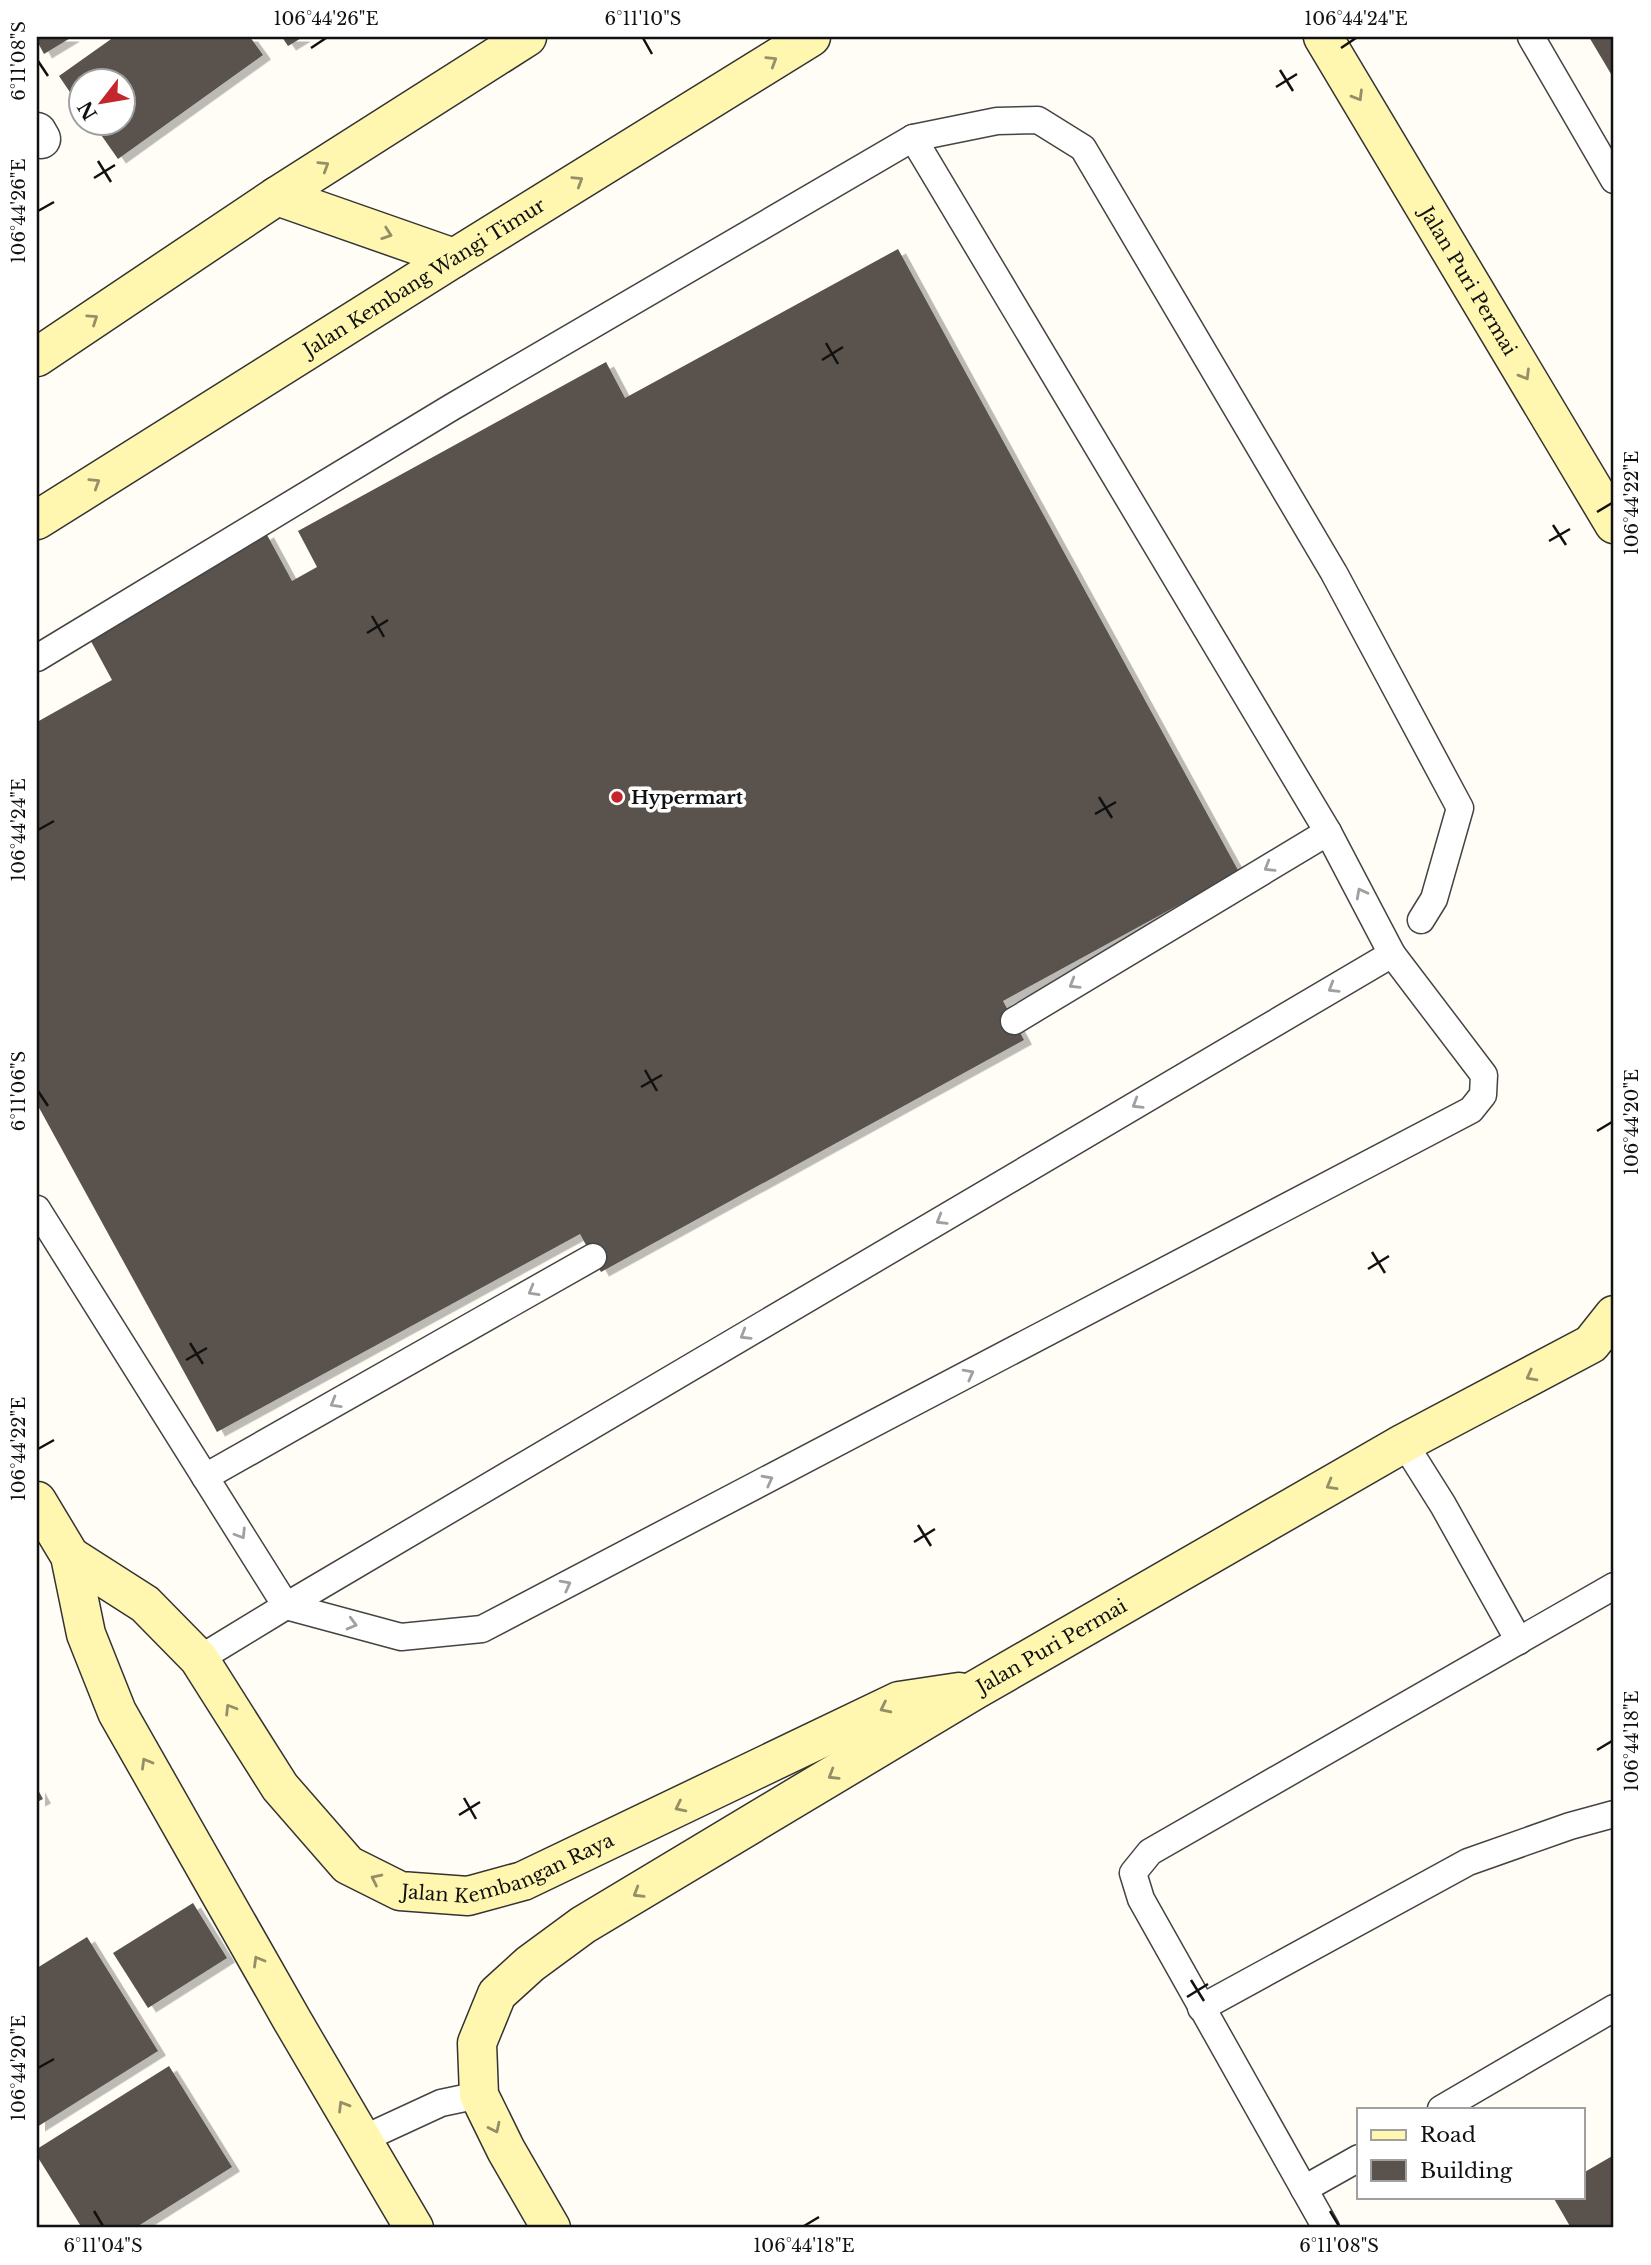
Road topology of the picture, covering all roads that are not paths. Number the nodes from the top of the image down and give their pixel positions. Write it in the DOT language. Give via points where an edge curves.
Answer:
graph roads {
  1 [pos="527,37"];
  2 [pos="811,37"];
  3 [pos="1323,37"];
  4 [pos="1531,37"];
  5 [pos="913,138"];
  6 [pos="1614,180"];
  7 [pos="277,196"];
  8 [pos="454,258"];
  9 [pos="37,357"];
  10 [pos="37,520"];
  11 [pos="1614,524"];
  12 [pos="37,658"];
  13 [pos="1328,832"];
  14 [pos="1421,920"];
  15 [pos="1392,954"];
  16 [pos="1014,1021"];
  17 [pos="37,1209"];
  18 [pos="593,1257"];
  19 [pos="1614,1315"];
  20 [pos="1603,1338"];
  21 [pos="1405,1443"];
  22 [pos="205,1477"];
  23 [pos="37,1501"];
  24 [pos="70,1556"];
  25 [pos="1614,1586"];
  26 [pos="286,1606"];
  27 [pos="1519,1641"];
  28 [pos="199,1660"];
  29 [pos="975,1690"];
  30 [pos="1614,1814"];
  31 [pos="1201,2008"];
  32 [pos="1614,2008"];
  33 [pos="479,2095"];
  34 [pos="1443,2108"];
  35 [pos="363,2139"];
  36 [pos="1357,2159"];
  37 [pos="1304,2189"];
  38 [pos="414,2228"];
  39 [pos="551,2228"];
  40 [pos="1326,2228"];
  7 -- 1 [label="main road, one-way"];
  8 -- 2 [label="main road, Jalan Kembang Wangi Timur, one-way"];
  3 -- 11 [label="main road, Jalan Puri Permai, one-way"];
  4 -- 6 [label="lane"];
  5 -- 12 [label="lane" via="464,400"];
  5 -- 13 [label="lane"];
  5 -- 14 [label="lane" via="997,121 1038,120 1083,148 1334,573 1460,808 1434,900"];
  7 -- 8 [label="main road, one-way"];
  9 -- 7 [label="main road, one-way"];
  10 -- 8 [label="main road, Jalan Kembang Wangi Timur, one-way"];
  15 -- 13 [label="lane, one-way"];
  13 -- 16 [label="lane, one-way"];
  15 -- 26 [label="lane, one-way"];
  26 -- 15 [label="lane, one-way" via="401,1637 482,1629 1471,1110 1483,1095 1484,1075"];
  17 -- 22 [label="lane"];
  18 -- 22 [label="lane, one-way"];
  19 -- 20 [label="main road, Jalan Puri Permai"];
  20 -- 21 [label="main road, Jalan Puri Permai, one-way"];
  21 -- 27 [label="lane"];
  21 -- 29 [label="main road, Jalan Puri Permai, one-way"];
  22 -- 26 [label="lane, one-way"];
  23 -- 24 [label="main road, Jalan Kembangan Raya"];
  24 -- 28 [label="main road, Jalan Kembangan Raya" via="145,1604"];
  35 -- 24 [label="main road, Jalan Kembangan Raya, one-way" via="117,1712 86,1634"];
  25 -- 27 [label="lane"];
  26 -- 28 [label="lane"];
  27 -- 31 [label="lane" via="1150,1852 1133,1872 1141,1899"];
  29 -- 28 [label="main road, Jalan Kembangan Raya, one-way" via="899,1701 548,1871 468,1896 400,1891 348,1865 280,1787"];
  29 -- 33 [label="main road, Jalan Puri Permai, one-way" via="583,1925 530,1964 497,1994 477,2043"];
  30 -- 31 [label="lane" via="1468,1863"];
  31 -- 37 [label="lane"];
  32 -- 34 [label="lane"];
  33 -- 35 [label="lane" via="441,2103"];
  33 -- 39 [label="main road, one-way"];
  35 -- 38 [label="main road, Jalan Kembangan Raya"];
  36 -- 37 [label="lane"];
  37 -- 40 [label="lane"];
}
